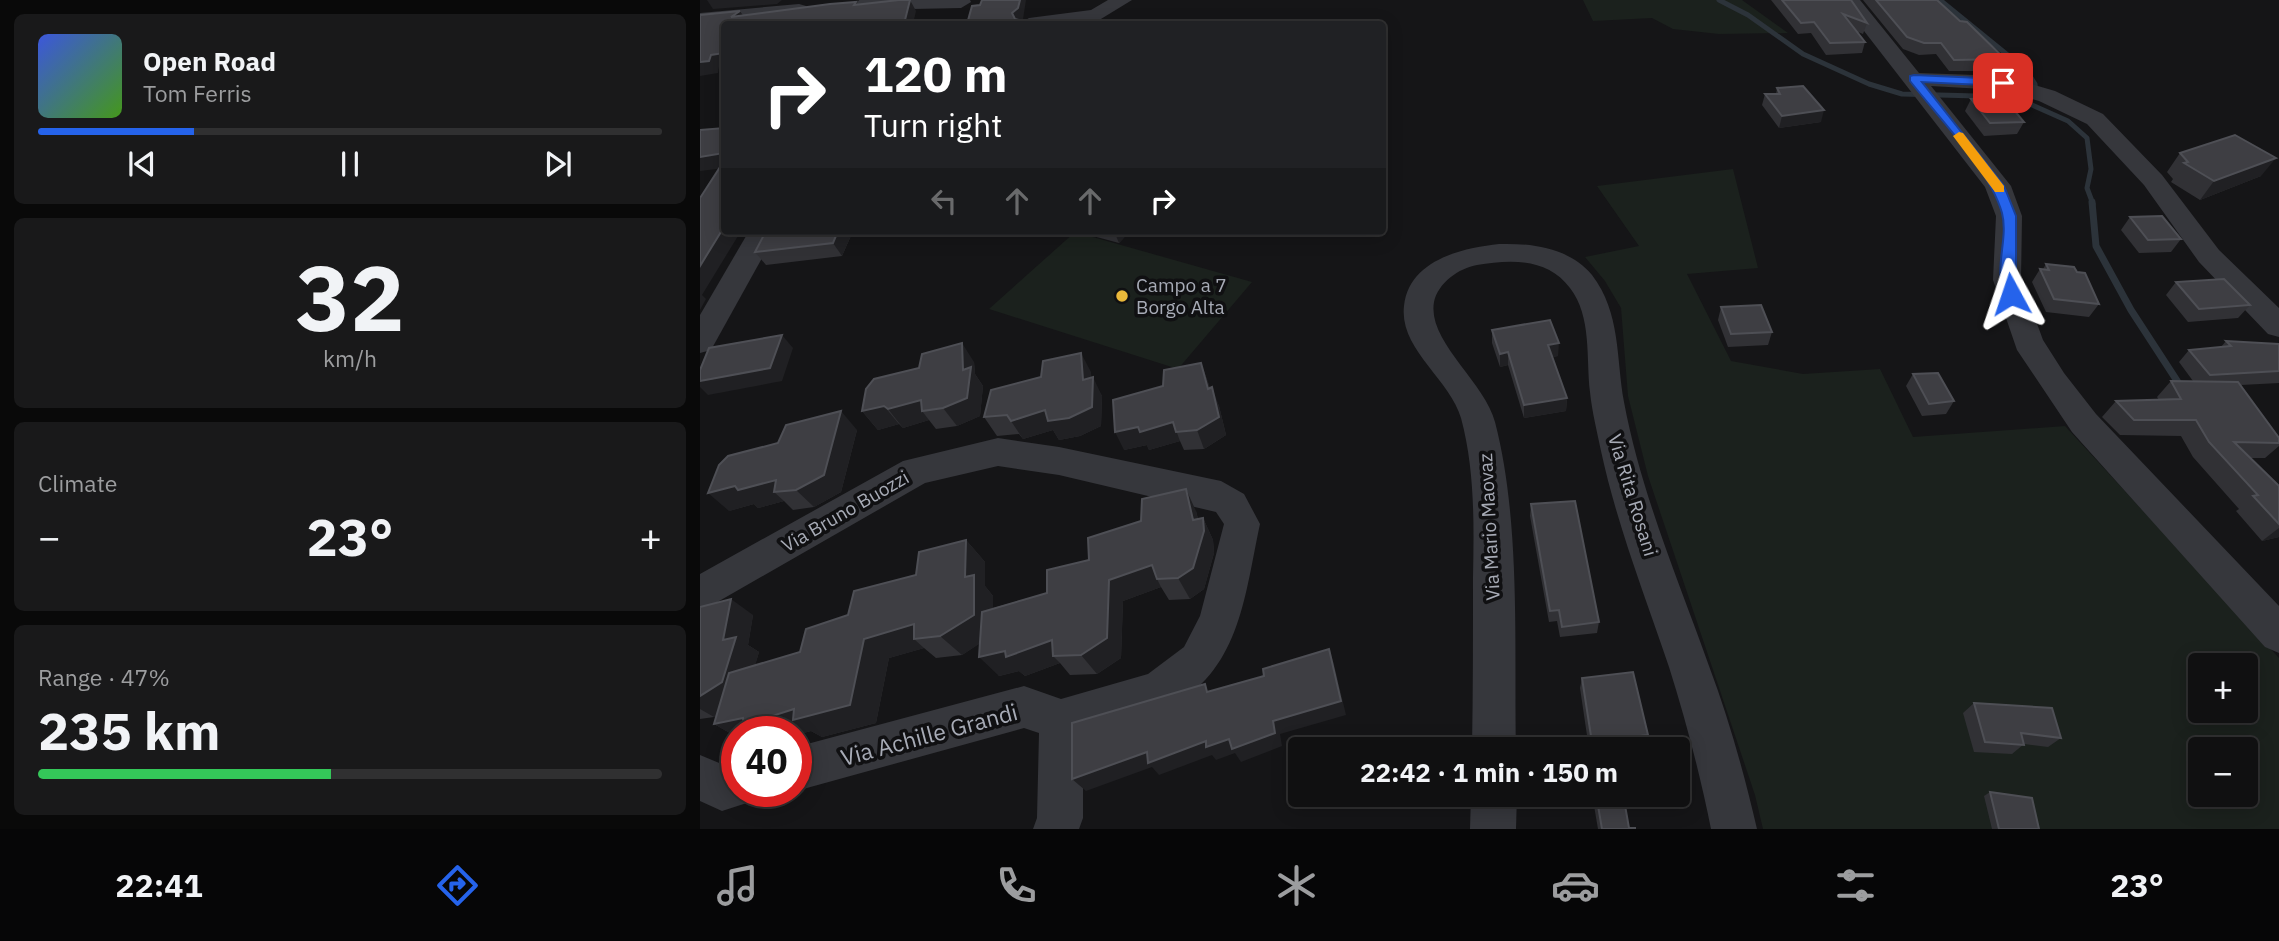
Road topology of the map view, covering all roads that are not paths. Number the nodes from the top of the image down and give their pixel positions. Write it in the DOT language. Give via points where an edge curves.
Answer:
graph roads {
  1 [pos="1122,0"];
  2 [pos="1850,0"];
  3 [pos="963,1"];
  4 [pos="844,6"];
  5 [pos="821,8"];
  6 [pos="700,19"];
  7 [pos="933,21"];
  8 [pos="1054,21"];
  9 [pos="1914,79"];
  10 [pos="760,235"];
  11 [pos="1463,258"];
  12 [pos="2279,326"];
  13 [pos="701,338"];
  14 [pos="700,594"];
  15 [pos="2279,634"];
  16 [pos="1061,720"];
  17 [pos="1494,737"];
  18 [pos="812,765"];
  19 [pos="700,777"];
  20 [pos="721,788"];
  21 [pos="1494,807"];
  22 [pos="1056,829"];
  23 [pos="1493,829"];
  24 [pos="1734,829"];
  1 -- 8 [label="street" via="1096,16"];
  2 -- 9 [label="street"];
  3 -- 4 [label="street"];
  3 -- 7 [label="street"];
  5 -- 6 [label="street"];
  9 -- 12 [label="street" via="2003,83 2036,92 2095,119 2153,180 2209,256"];
  9 -- 15 [label="street" via="1998,186 2009,216 2007,280 2028,342 2053,381 2084,422"];
  10 -- 13 [label="street"];
  11 -- 17 [label="street, Via Mario Maovaz" via="1442,269 1429,283 1419,306 1423,332 1476,411 1488,459"];
  11 -- 24 [label="street, Via Rita Rosani" via="1496,252 1530,253 1557,262 1578,277 1594,299 1618,458 1695,680 1724,773"];
  14 -- 16 [label="street, Via Bruno Buozzi" via="915,471 998,452 1221,496 1232,503 1242,524 1220,616 1199,661 1160,691"];
  16 -- 18 [label="street, Via Achille Grandi" via="1024,707"];
  16 -- 22 [label="street"];
  19 -- 20 [label="street"];
  21 -- 23 [label="street"];
}
